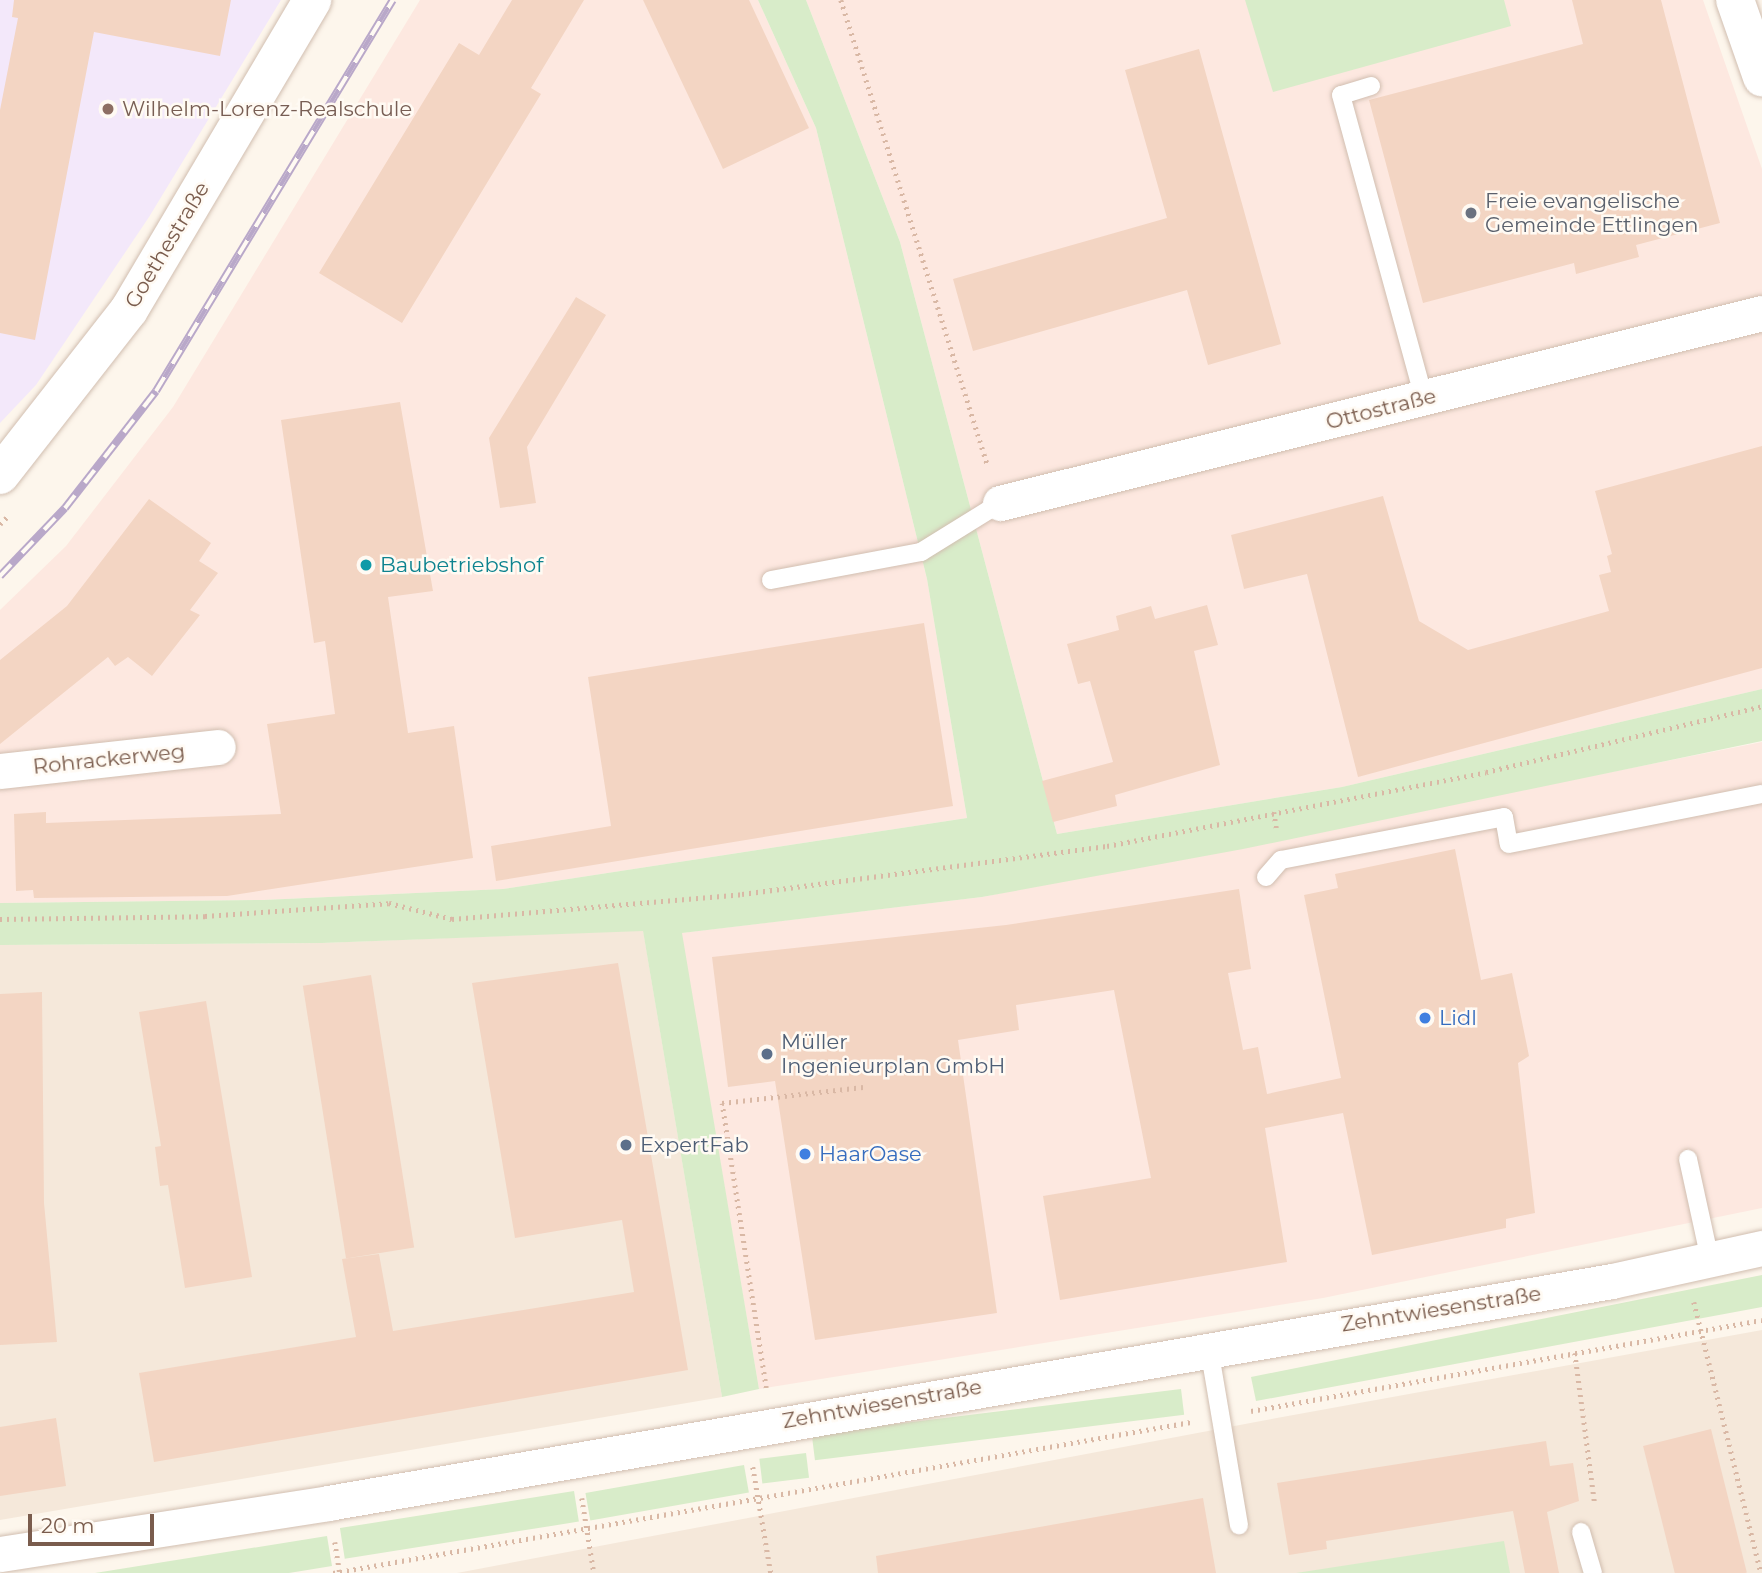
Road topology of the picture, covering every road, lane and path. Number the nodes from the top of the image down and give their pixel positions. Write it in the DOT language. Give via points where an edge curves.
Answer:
graph roads {
  1 [pos="312,0"];
  2 [pos="841,0"];
  3 [pos="1735,0"];
  4 [pos="1762,77"];
  5 [pos="1371,86"];
  6 [pos="1762,313"];
  7 [pos="1424,398"];
  8 [pos="0,475"];
  9 [pos="1000,503"];
  10 [pos="771,580"];
  11 [pos="1762,706"];
  12 [pos="218,747"];
  13 [pos="0,771"];
  14 [pos="1762,794"];
  15 [pos="1266,877"];
  16 [pos="0,919"];
  17 [pos="863,1087"];
  18 [pos="1688,1159"];
  19 [pos="1762,1248"];
  20 [pos="1698,1262"];
  21 [pos="1762,1320"];
  22 [pos="1700,1331"];
  23 [pos="1209,1348"];
  24 [pos="1575,1353"];
  25 [pos="1220,1417"];
  26 [pos="759,1425"];
  27 [pos="576,1457"];
  28 [pos="758,1497"];
  29 [pos="1239,1525"];
  30 [pos="586,1528"];
  31 [pos="1581,1532"];
  32 [pos="0,1554"];
  33 [pos="333,1573"];
  34 [pos="594,1573"];
  35 [pos="771,1573"];
  36 [pos="1593,1573"];
  37 [pos="1761,1573"];
  1 -- 8 [label="street, Goethestraße" via="129,310"];
  2 -- 9 [label="path"];
  3 -- 4 [label="street"];
  5 -- 7 [label="lane" via="1341,94"];
  6 -- 7 [label="street, Ottostraße"];
  7 -- 9 [label="street, Ottostraße"];
  9 -- 10 [label="lane" via="921,552"];
  11 -- 16 [label="path" via="1486,772 1107,846 742,894 452,919 390,903 205,916"];
  12 -- 13 [label="street, Rohrackerweg"];
  14 -- 15 [label="lane" via="1509,844 1504,817 1281,860"];
  17 -- 26 [label="path" via="722,1103"];
  18 -- 20 [label="lane"];
  19 -- 20 [label="street, Zehntwiesenstraße"];
  20 -- 22 [label="path"];
  20 -- 23 [label="street, Zehntwiesenstraße"];
  21 -- 22 [label="path"];
  22 -- 24 [label="path"];
  22 -- 37 [label="path"];
  23 -- 25 [label="lane"];
  23 -- 26 [label="street, Zehntwiesenstraße"];
  24 -- 25 [label="path"];
  24 -- 31 [label="path" via="1597,1523"];
  25 -- 28 [label="path"];
  25 -- 29 [label="lane"];
  26 -- 27 [label="street, Zehntwiesenstraße"];
  26 -- 28 [label="path"];
  27 -- 30 [label="path"];
  27 -- 32 [label="street, Zehntwiesenstraße" via="328,1503"];
  28 -- 30 [label="path"];
  28 -- 35 [label="path"];
  30 -- 33 [label="path"];
  30 -- 34 [label="path"];
  31 -- 36 [label="lane"];
}
